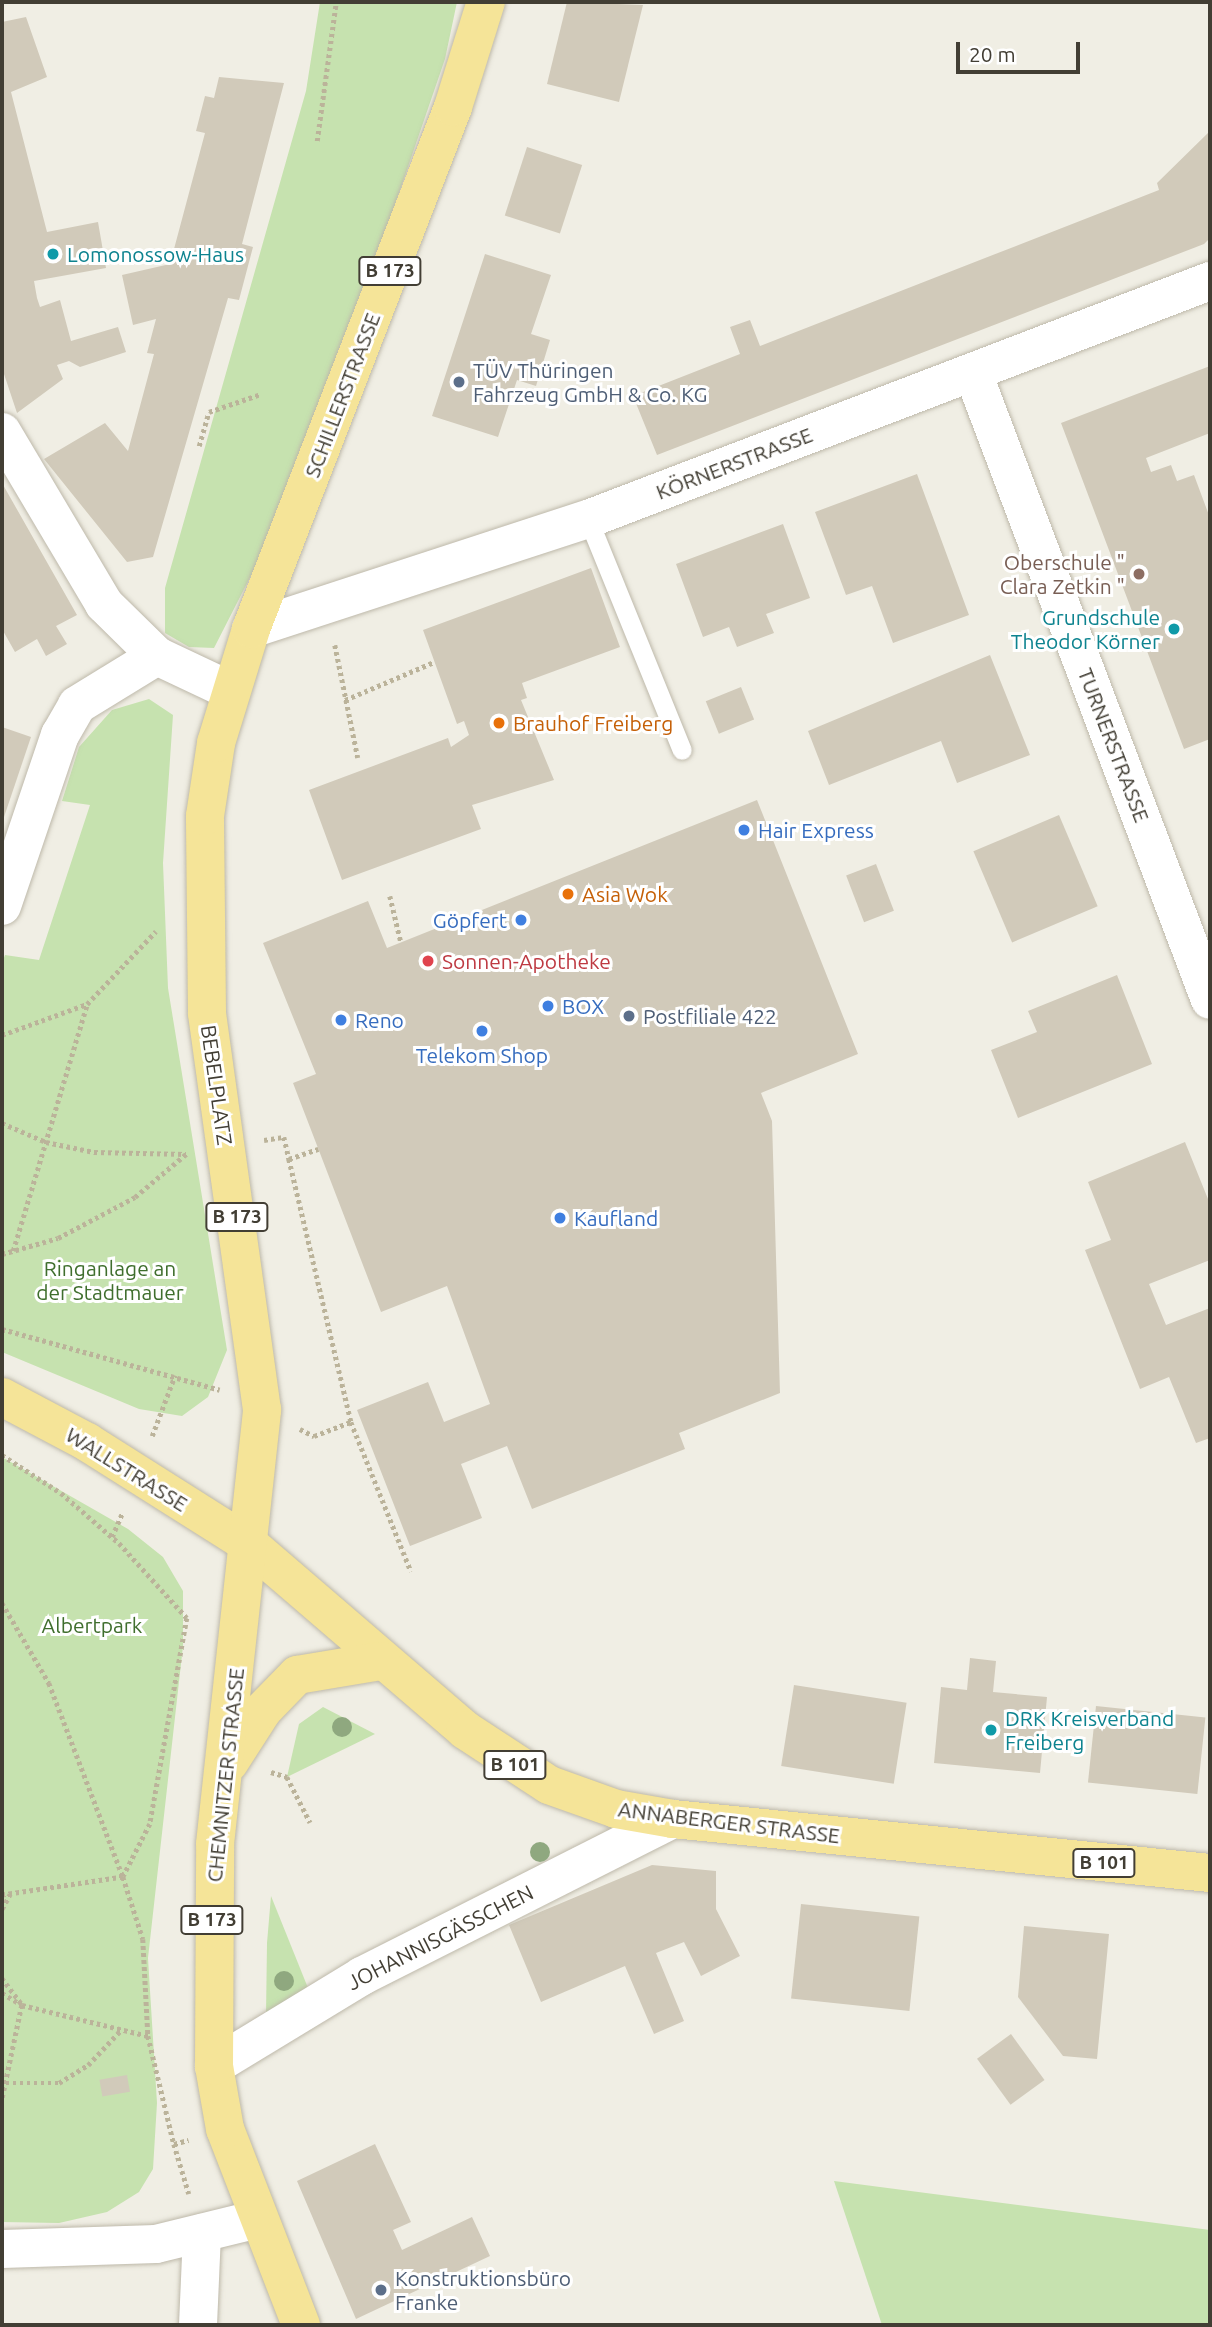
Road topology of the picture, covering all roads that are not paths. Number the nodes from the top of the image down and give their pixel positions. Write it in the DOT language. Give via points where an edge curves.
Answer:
graph roads {
  1 [pos="486,2"];
  2 [pos="1210,281"];
  3 [pos="973,373"];
  4 [pos="2,432"];
  5 [pos="588,519"];
  6 [pos="251,629"];
  7 [pos="158,656"];
  8 [pos="232,691"];
  9 [pos="682,750"];
  10 [pos="2,906"];
  11 [pos="1210,1000"];
  12 [pos="2,1397"];
  13 [pos="250,1545"];
  14 [pos="382,1661"];
  15 [pos="222,1773"];
  16 [pos="673,1819"];
  17 [pos="1210,1873"];
  18 [pos="214,2066"];
  19 [pos="258,2219"];
  20 [pos="202,2233"];
  21 [pos="2,2249"];
  22 [pos="198,2325"];
  23 [pos="302,2325"];
  1 -- 6 [label="main road, SCHILLERSTRASSE / B 173" via="453,107"];
  2 -- 3 [label="street, KÖRNERSTRASSE"];
  3 -- 5 [label="street, KÖRNERSTRASSE"];
  3 -- 11 [label="street, TURNERSTRASSE"];
  4 -- 7 [label="street" via="104,604"];
  5 -- 6 [label="street, KÖRNERSTRASSE"];
  5 -- 9 [label="lane"];
  6 -- 8 [label="main road, BEBELPLATZ / B 173"];
  7 -- 8 [label="street"];
  7 -- 10 [label="street" via="77,705 60,735"];
  8 -- 13 [label="main road, BEBELPLATZ / B 173" via="208,792 201,888 207,1013 262,1410"];
  12 -- 13 [label="main road, WALLSTRASSE / B 101" via="86,1441"];
  13 -- 14 [label="main road, ANNABERGER STRASSE / B 101"];
  13 -- 15 [label="main road, CHEMNITZER STRASSE / B 173"];
  14 -- 15 [label="main road" via="297,1675 263,1710"];
  14 -- 16 [label="main road, ANNABERGER STRASSE / B 101" via="465,1730 549,1785 616,1810"];
  15 -- 18 [label="main road, CHEMNITZER STRASSE / B 173" via="211,1938"];
  16 -- 17 [label="main road, ANNABERGER STRASSE / B 101"];
  16 -- 18 [label="street, JOHANNISGÄSSCHEN" via="362,1976"];
  18 -- 19 [label="main road, CHEMNITZER STRASSE / B 173" via="225,2129"];
  19 -- 20 [label="street"];
  19 -- 23 [label="main road, CHEMNITZER STRASSE / B 173"];
  20 -- 21 [label="street" via="156,2244"];
  20 -- 22 [label="street"];
}
